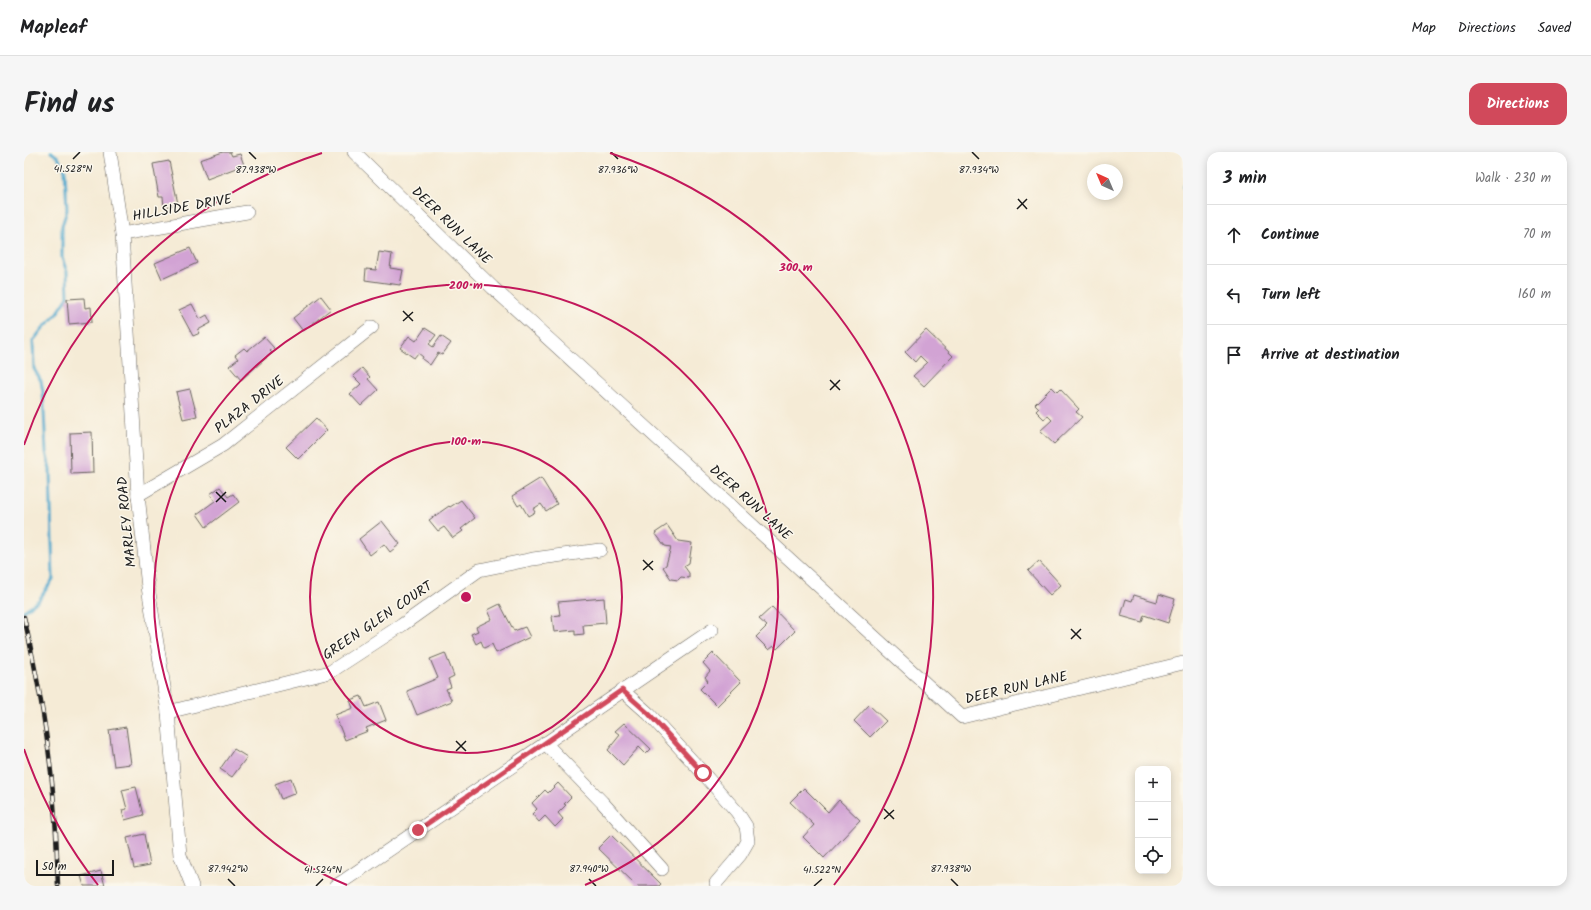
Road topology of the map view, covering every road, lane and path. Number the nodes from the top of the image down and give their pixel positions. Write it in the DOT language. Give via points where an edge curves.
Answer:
graph roads {
  1 [pos="110,152"];
  2 [pos="354,152"];
  3 [pos="247,212"];
  4 [pos="122,234"];
  5 [pos="372,328"];
  6 [pos="138,494"];
  7 [pos="600,550"];
  8 [pos="712,630"];
  9 [pos="1183,663"];
  10 [pos="622,690"];
  11 [pos="168,712"];
  12 [pos="545,743"];
  13 [pos="662,868"];
  14 [pos="716,883"];
  15 [pos="192,886"];
  16 [pos="336,886"];
  1 -- 4 [label="street, MARLEY ROAD"];
  2 -- 9 [label="street, DEER RUN LANE" via="499,294 962,717"];
  3 -- 4 [label="street, HILLSIDE DRIVE"];
  4 -- 6 [label="street, MARLEY ROAD"];
  5 -- 6 [label="street, PLAZA DRIVE" via="223,445"];
  6 -- 11 [label="street, MARLEY ROAD" via="148,587"];
  7 -- 11 [label="street, GREEN GLEN COURT" via="533,559 479,570 330,672"];
  8 -- 10 [label="street"];
  10 -- 12 [label="street"];
  10 -- 14 [label="street" via="649,714 703,773 746,826 748,841 740,856"];
  11 -- 15 [label="street, MARLEY ROAD" via="180,855"];
  12 -- 13 [label="street"];
  12 -- 16 [label="street"];
}
